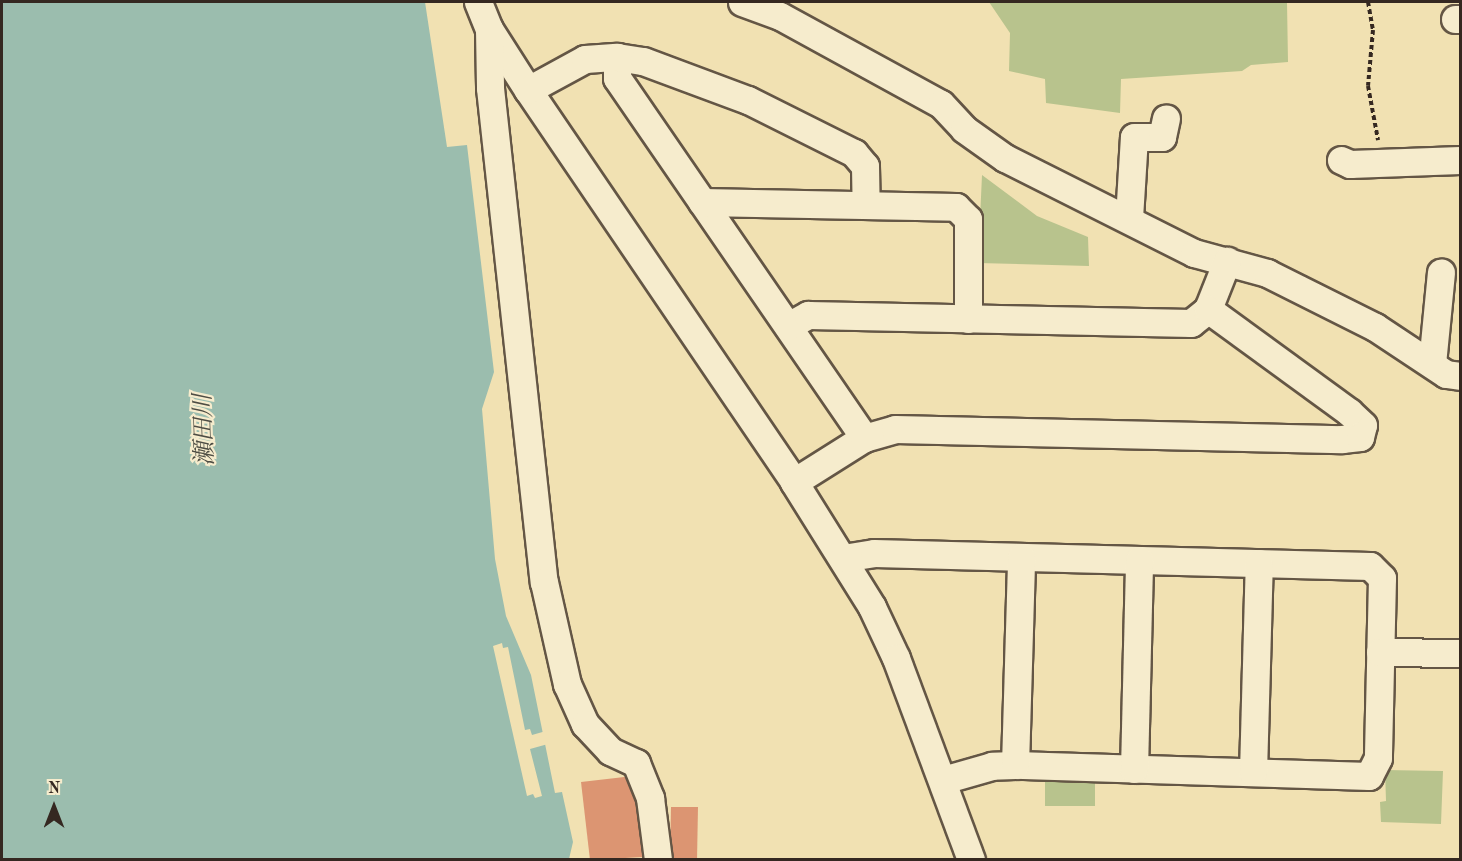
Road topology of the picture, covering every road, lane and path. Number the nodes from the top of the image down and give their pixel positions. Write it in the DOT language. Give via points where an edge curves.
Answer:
graph roads {
  1 [pos="478,2"];
  2 [pos="742,2"];
  3 [pos="1368,2"];
  4 [pos="489,29"];
  5 [pos="617,57"];
  6 [pos="528,90"];
  7 [pos="1166,118"];
  8 [pos="1341,160"];
  9 [pos="1461,160"];
  10 [pos="1382,164"];
  11 [pos="702,202"];
  12 [pos="866,205"];
  13 [pos="1129,218"];
  14 [pos="1227,261"];
  15 [pos="1440,272"];
  16 [pos="1208,309"];
  17 [pos="968,318"];
  18 [pos="788,326"];
  19 [pos="1432,364"];
  20 [pos="1461,376"];
  21 [pos="864,438"];
  22 [pos="794,482"];
  23 [pos="1022,557"];
  24 [pos="843,558"];
  25 [pos="1139,560"];
  26 [pos="1259,563"];
  27 [pos="1380,652"];
  28 [pos="1461,653"];
  29 [pos="1015,765"];
  30 [pos="1134,769"];
  31 [pos="1253,772"];
  32 [pos="943,780"];
  33 [pos="658,860"];
  34 [pos="971,860"];
  1 -- 4 [label="street"];
  2 -- 13 [label="street" via="780,16 941,104 964,129 1005,158"];
  3 -- 10 [label="path" via="1373,30 1368,86"];
  4 -- 6 [label="street"];
  4 -- 33 [label="street" via="490,88 544,582 567,684 585,724 610,751 636,763 650,798"];
  5 -- 6 [label="street" via="585,59"];
  5 -- 11 [label="street" via="617,78"];
  5 -- 12 [label="street" via="643,61 748,99 854,153 865,166"];
  6 -- 22 [label="street"];
  7 -- 13 [label="street" via="1162,137 1134,137"];
  8 -- 10 [label="street" via="1350,164"];
  9 -- 10 [label="street"];
  11 -- 12 [label="street"];
  11 -- 18 [label="street"];
  12 -- 17 [label="street" via="956,207 968,219"];
  13 -- 14 [label="street" via="1194,253"];
  14 -- 16 [label="street"];
  14 -- 19 [label="street" via="1267,273 1375,327"];
  15 -- 19 [label="street"];
  16 -- 17 [label="street" via="1191,323"];
  16 -- 21 [label="street" via="1348,412 1363,425 1360,436 1342,439 895,429"];
  17 -- 18 [label="street" via="808,315"];
  18 -- 21 [label="street"];
  19 -- 20 [label="street" via="1446,374"];
  21 -- 22 [label="street"];
  22 -- 24 [label="street"];
  23 -- 24 [label="street" via="874,553"];
  23 -- 25 [label="street"];
  23 -- 29 [label="street"];
  24 -- 32 [label="street" via="896,658"];
  25 -- 26 [label="street"];
  25 -- 30 [label="street"];
  26 -- 27 [label="street" via="1370,566 1382,578"];
  26 -- 31 [label="street"];
  27 -- 28 [label="street"];
  27 -- 31 [label="street" via="1378,758 1369,776"];
  29 -- 30 [label="street"];
  29 -- 32 [label="street" via="992,766"];
  30 -- 31 [label="street"];
  32 -- 34 [label="street"];
}
